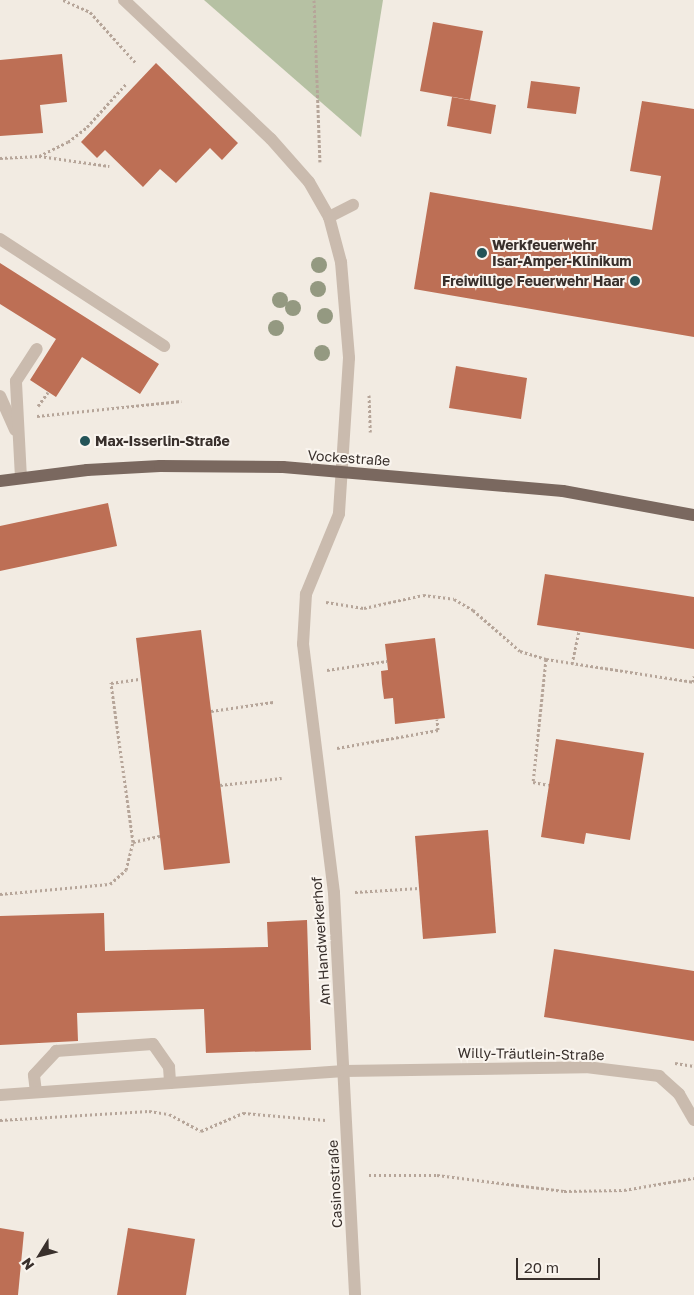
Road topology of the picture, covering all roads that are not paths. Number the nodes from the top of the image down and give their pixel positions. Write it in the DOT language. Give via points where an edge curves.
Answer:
graph roads {
  1 [pos="124,0"];
  2 [pos="353,205"];
  3 [pos="329,217"];
  4 [pos="0,239"];
  5 [pos="164,346"];
  6 [pos="36,349"];
  7 [pos="0,396"];
  8 [pos="17,434"];
  9 [pos="342,472"];
  10 [pos="21,478"];
  11 [pos="0,481"];
  12 [pos="694,515"];
  13 [pos="344,1071"];
  14 [pos="170,1083"];
  15 [pos="36,1092"];
  16 [pos="0,1095"];
  17 [pos="694,1120"];
  18 [pos="355,1295"];
  1 -- 3 [label="street" via="271,139 309,182"];
  2 -- 3 [label="street"];
  3 -- 9 [label="street" via="341,262 349,358"];
  4 -- 5 [label="street"];
  6 -- 8 [label="street" via="16,381"];
  7 -- 8 [label="street"];
  8 -- 10 [label="street"];
  9 -- 10 [label="main road, Vockestraße" via="282,467 160,466"];
  9 -- 12 [label="main road, Vockestraße" via="563,491"];
  9 -- 13 [label="street, Am Handwerkerhof" via="339,514 306,594 302,644 334,894"];
  10 -- 11 [label="main road, Vockestraße"];
  13 -- 14 [label="street"];
  13 -- 17 [label="street, Willy-Träutlein-Straße" via="586,1066 659,1076 679,1094"];
  13 -- 18 [label="street, Casinostraße"];
  14 -- 15 [label="street"];
  14 -- 15 [label="street" via="169,1067 153,1044 56,1051 34,1075"];
  15 -- 16 [label="street"];
}
